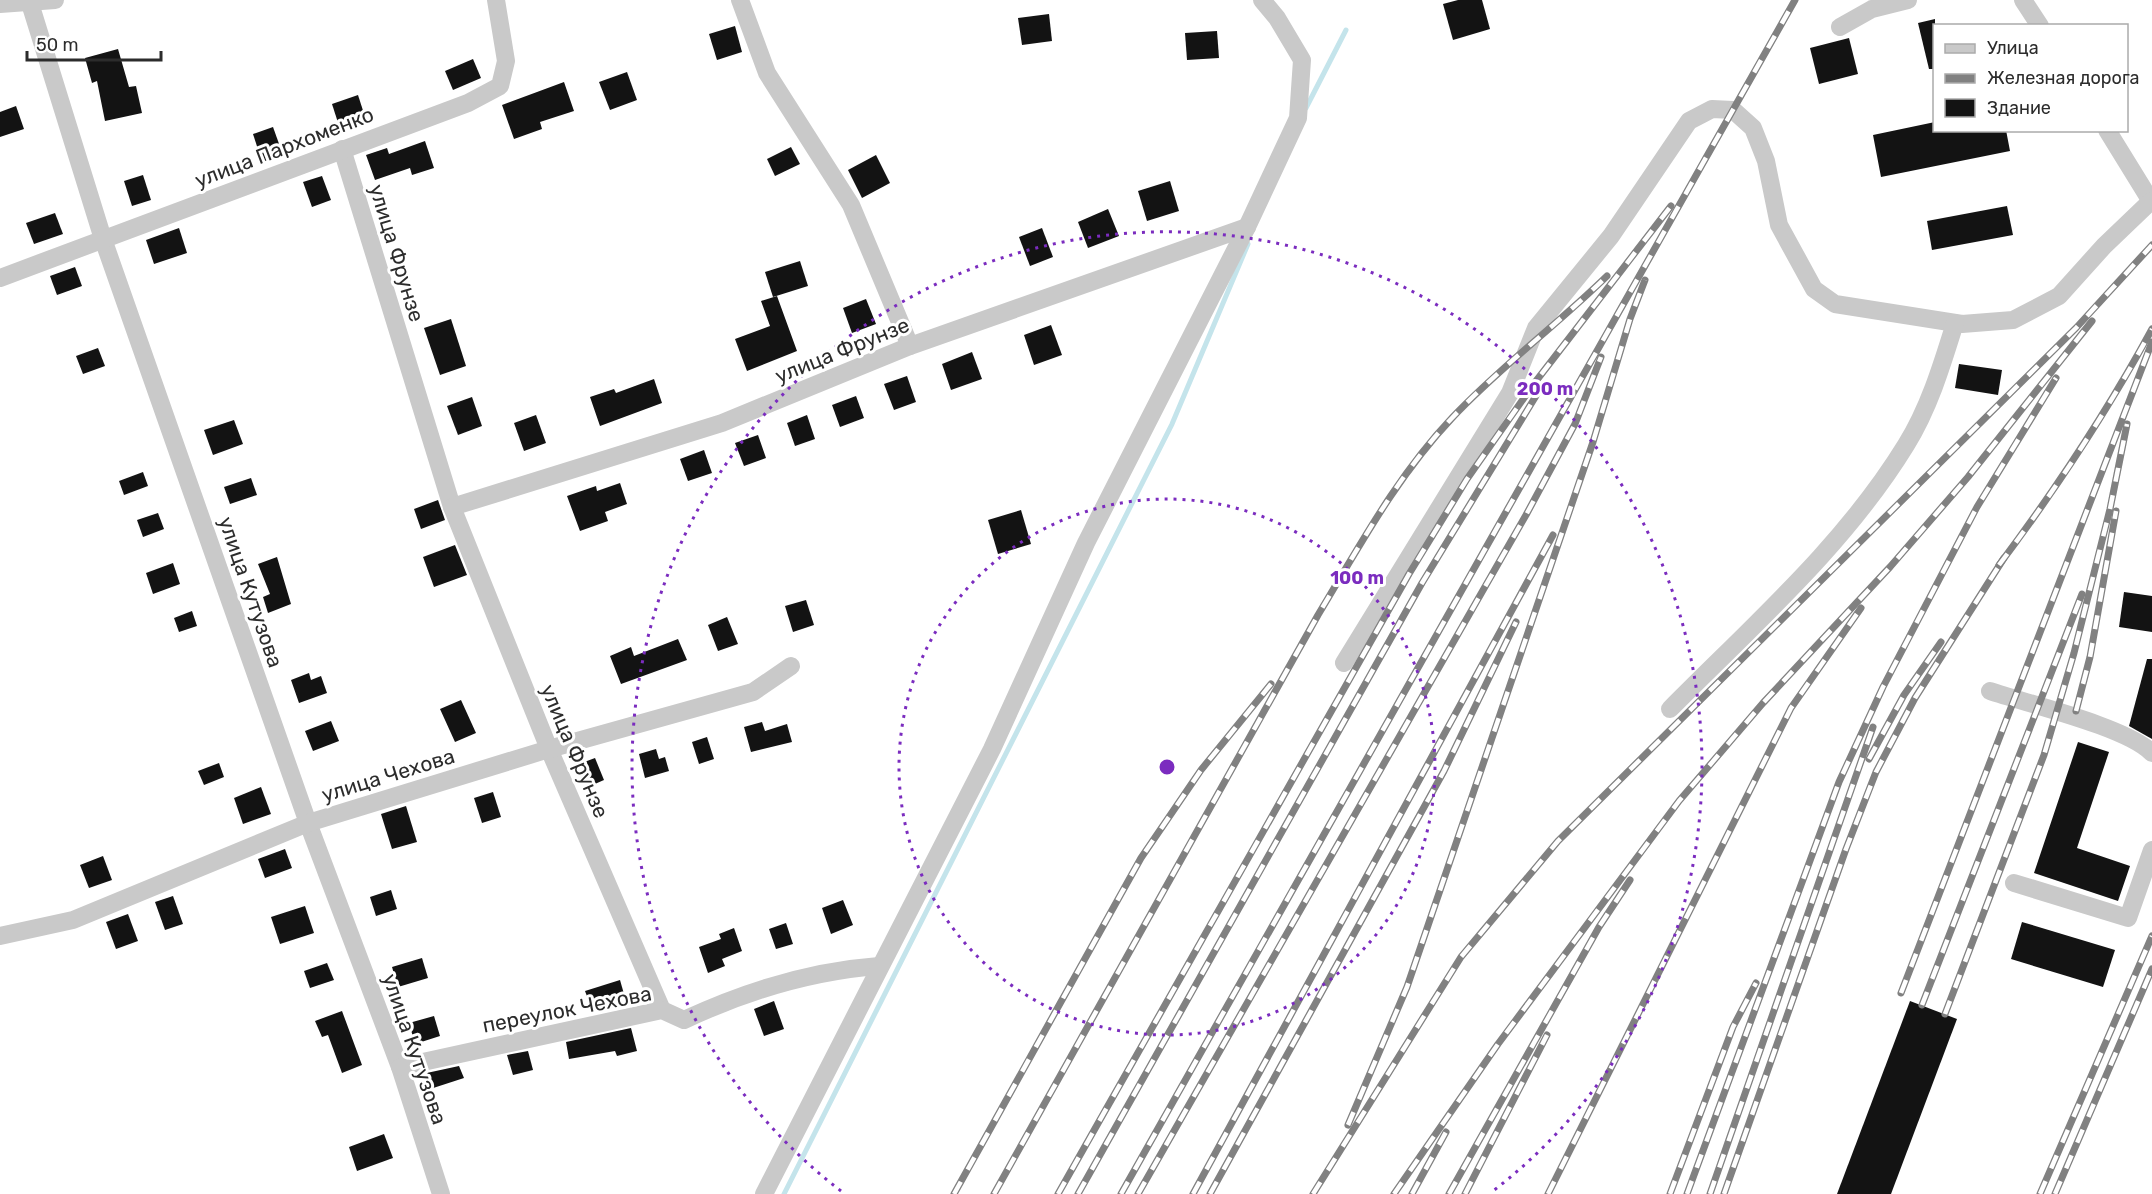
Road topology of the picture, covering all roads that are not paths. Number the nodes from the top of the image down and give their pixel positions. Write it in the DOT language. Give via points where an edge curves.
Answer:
graph roads {
  1 [pos="29,0"];
  2 [pos="55,0"];
  3 [pos="496,0"];
  4 [pos="740,0"];
  5 [pos="1262,0"];
  6 [pos="1908,0"];
  7 [pos="2021,0"];
  8 [pos="0,4"];
  9 [pos="2039,24"];
  10 [pos="1840,27"];
  11 [pos="2108,132"];
  12 [pos="342,149"];
  13 [pos="2151,202"];
  14 [pos="1247,227"];
  15 [pos="103,239"];
  16 [pos="0,278"];
  17 [pos="1955,323"];
  18 [pos="910,346"];
  19 [pos="452,507"];
  20 [pos="1344,663"];
  21 [pos="791,666"];
  22 [pos="1990,691"];
  23 [pos="1670,709"];
  24 [pos="549,749"];
  25 [pos="2152,753"];
  26 [pos="308,823"];
  27 [pos="2152,850"];
  28 [pos="2014,882"];
  29 [pos="0,936"];
  30 [pos="879,966"];
  31 [pos="662,1010"];
  32 [pos="400,1067"];
  33 [pos="441,1194"];
  34 [pos="764,1194"];
  1 -- 2 [label="street"];
  1 -- 8 [label="street"];
  1 -- 15 [label="street, улица Кутузова"];
  3 -- 12 [label="street, улица Пархоменко" via="506,61 500,86 468,103"];
  4 -- 18 [label="street" via="767,73 851,204"];
  5 -- 14 [label="street" via="1302,60 1298,118"];
  6 -- 10 [label="street" via="1872,9"];
  7 -- 9 [label="street"];
  11 -- 13 [label="street"];
  12 -- 15 [label="street, улица Пархоменко"];
  12 -- 19 [label="street, улица Фрунзе"];
  13 -- 17 [label="street" via="2104,246 2060,296 2013,320"];
  14 -- 18 [label="street, улица Фрунзе"];
  14 -- 30 [label="street" via="1086,543 992,749"];
  15 -- 16 [label="street, улица Пархоменко"];
  15 -- 26 [label="street, улица Кутузова"];
  17 -- 20 [label="street" via="1835,304 1814,289 1779,225 1766,161 1753,128 1733,110 1712,109 1689,121 1611,236 1536,328 1510,393"];
  17 -- 23 [label="street" via="1935,386 1906,444 1847,529"];
  18 -- 19 [label="street, улица Фрунзе" via="722,423"];
  19 -- 24 [label="street, улица Фрунзе"];
  21 -- 24 [label="street, улица Чехова" via="753,692"];
  22 -- 25 [label="street" via="2115,731"];
  24 -- 26 [label="street, улица Чехова"];
  24 -- 31 [label="street, улица Фрунзе"];
  26 -- 29 [label="street, улица Чехова" via="73,920"];
  26 -- 32 [label="street, улица Кутузова"];
  27 -- 28 [label="street" via="2128,918"];
  30 -- 31 [label="street, переулок Чехова" via="815,974 725,1001 684,1020"];
  30 -- 34 [label="street"];
  31 -- 32 [label="street, переулок Чехова"];
  32 -- 33 [label="street, улица Кутузова"];
}
